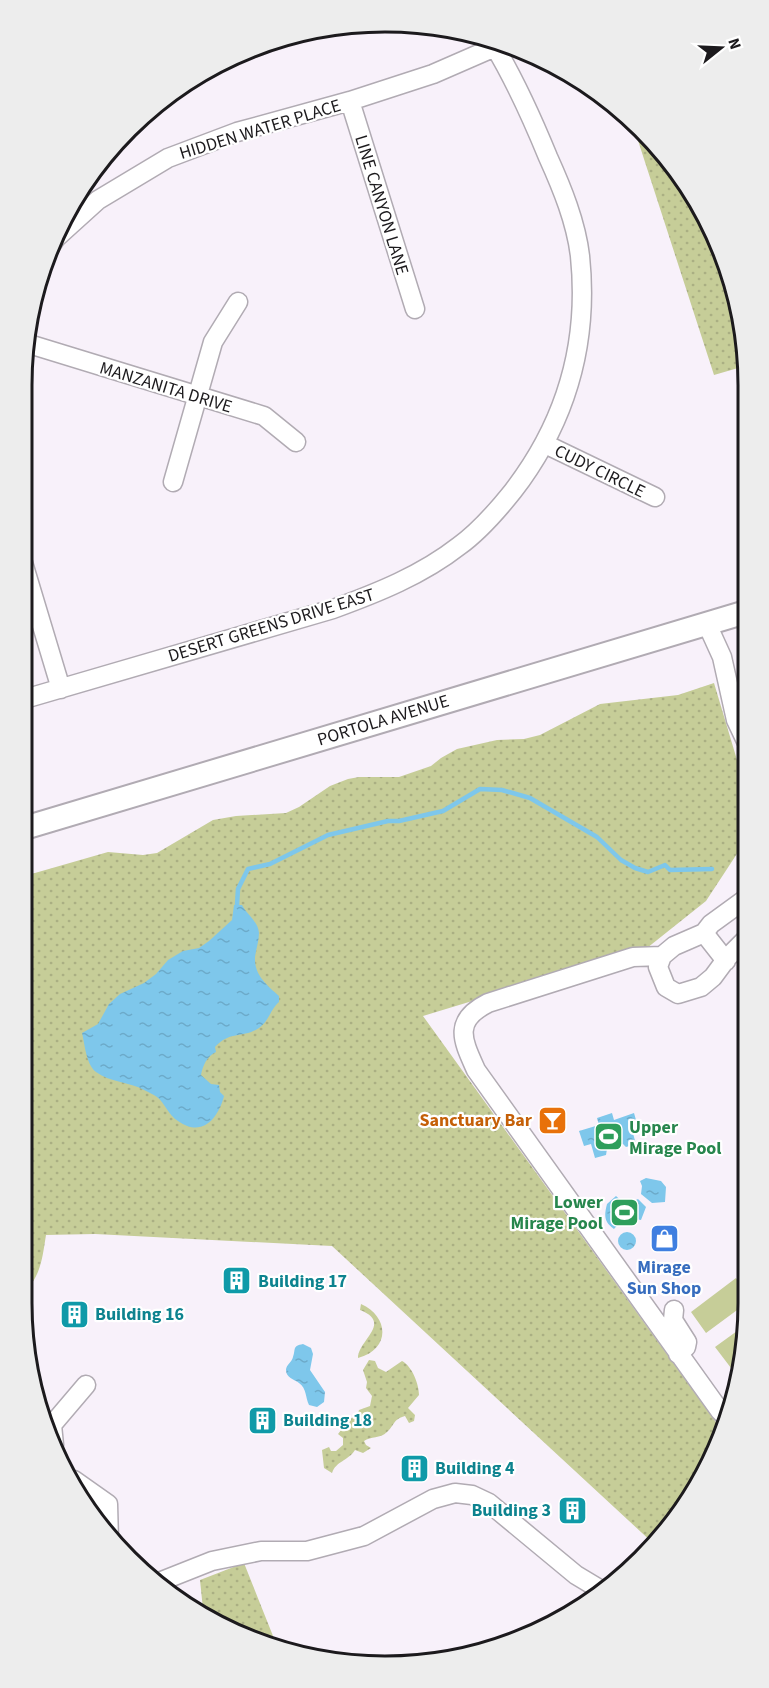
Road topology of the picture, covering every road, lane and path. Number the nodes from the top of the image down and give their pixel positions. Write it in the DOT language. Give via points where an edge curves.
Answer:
graph roads {
  1 [pos="489,47"];
  2 [pos="496,50"];
  3 [pos="350,101"];
  4 [pos="69,226"];
  5 [pos="238,302"];
  6 [pos="415,309"];
  7 [pos="34,346"];
  8 [pos="198,395"];
  9 [pos="296,442"];
  10 [pos="545,444"];
  11 [pos="173,482"];
  12 [pos="655,497"];
  13 [pos="31,589"];
  14 [pos="738,619"];
  15 [pos="707,624"];
  16 [pos="61,689"];
  17 [pos="31,697"];
  18 [pos="738,724"];
  19 [pos="31,826"];
  20 [pos="738,904"];
  21 [pos="704,933"];
  22 [pos="738,948"];
  23 [pos="662,956"];
  24 [pos="726,961"];
  25 [pos="674,1310"];
  26 [pos="678,1354"];
  27 [pos="86,1384"];
  28 [pos="721,1410"];
  29 [pos="50,1417"];
  30 [pos="82,1485"];
  31 [pos="109,1523"];
  32 [pos="165,1580"];
  33 [pos="595,1587"];
  1 -- 3 [label="street, HIDDEN WATER PLACE" via="433,74"];
  2 -- 10 [label="street, DESERT GREENS DRIVE EAST" via="562,189 580,255 579,346"];
  3 -- 4 [label="street, HIDDEN WATER PLACE" via="237,132 168,158 98,200"];
  3 -- 6 [label="street, LINE CANYON LANE"];
  5 -- 8 [label="street" via="213,342"];
  7 -- 8 [label="street, MANZANITA DRIVE"];
  8 -- 9 [label="street, MANZANITA DRIVE" via="264,417"];
  8 -- 11 [label="street"];
  10 -- 12 [label="street, CUDY CIRCLE"];
  10 -- 16 [label="street, DESERT GREENS DRIVE EAST" via="482,527 458,547 377,593"];
  13 -- 16 [label="street"];
  14 -- 15 [label="main road, PORTOLA AVENUE"];
  15 -- 18 [label="street" via="722,657"];
  15 -- 19 [label="main road, PORTOLA AVENUE"];
  16 -- 17 [label="street, DESERT GREENS DRIVE EAST"];
  20 -- 21 [label="street"];
  21 -- 23 [label="street" via="674,946"];
  21 -- 24 [label="street"];
  22 -- 24 [label="street"];
  23 -- 24 [label="street" via="658,967 661,978 666,987 678,994 701,987"];
  23 -- 26 [label="street" via="633,957 488,1003 468,1018 462,1038 476,1071"];
  25 -- 26 [label="street" via="673,1320 687,1342"];
  26 -- 28 [label="street"];
  27 -- 29 [label="street"];
  30 -- 31 [label="street" via="108,1504"];
  32 -- 33 [label="street" via="212,1561 261,1551 307,1551 364,1536 434,1499 455,1493 489,1503"];
}
